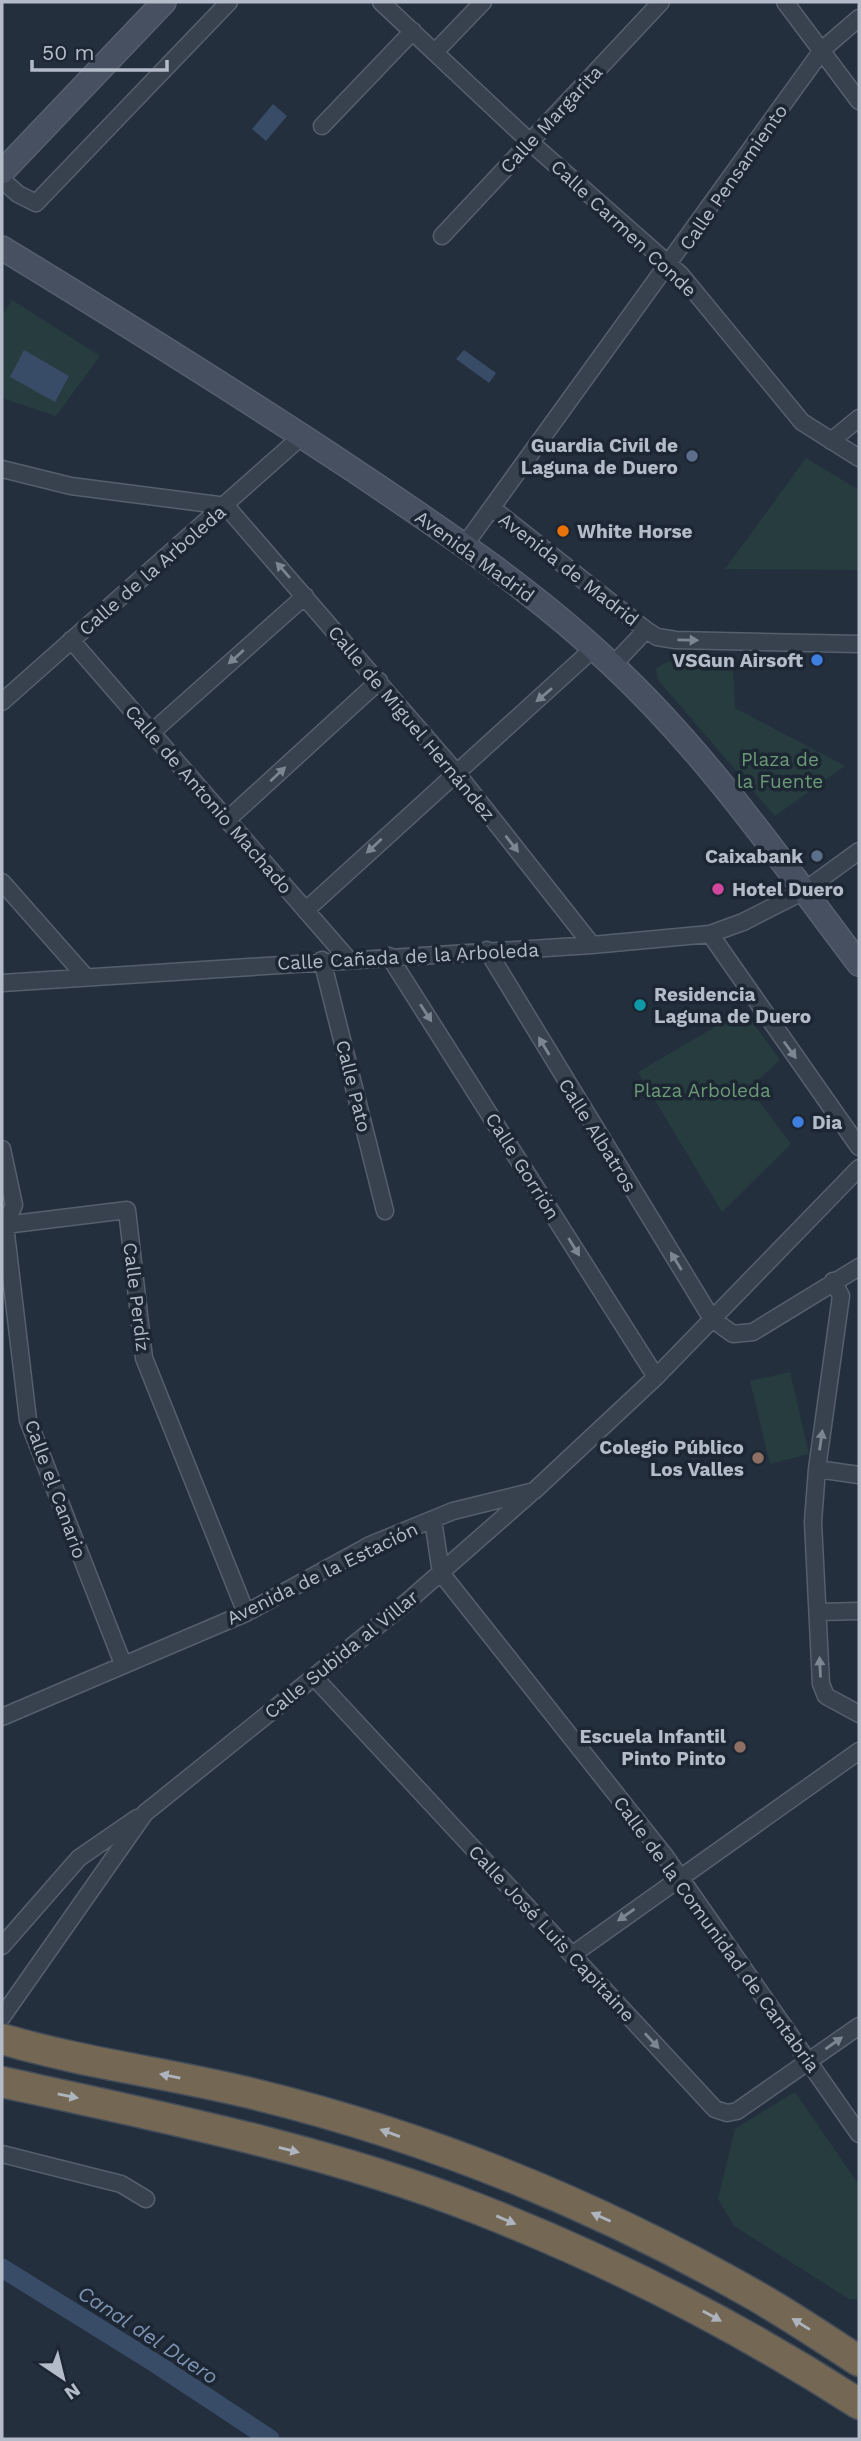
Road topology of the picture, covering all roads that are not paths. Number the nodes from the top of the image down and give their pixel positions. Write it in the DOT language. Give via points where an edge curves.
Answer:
graph roads {
  1 [pos="164,2"];
  2 [pos="229,2"];
  3 [pos="381,2"];
  4 [pos="484,2"];
  5 [pos="661,2"];
  6 [pos="785,2"];
  7 [pos="859,18"];
  8 [pos="413,31"];
  9 [pos="823,50"];
  10 [pos="435,52"];
  11 [pos="859,101"];
  12 [pos="322,126"];
  13 [pos="530,142"];
  14 [pos="2,172"];
  15 [pos="2,180"];
  16 [pos="442,236"];
  17 [pos="2,248"];
  18 [pos="670,265"];
  19 [pos="859,418"];
  20 [pos="302,436"];
  21 [pos="831,441"];
  22 [pos="859,458"];
  23 [pos="2,469"];
  24 [pos="226,506"];
  25 [pos="492,509"];
  26 [pos="464,546"];
  27 [pos="305,596"];
  28 [pos="646,630"];
  29 [pos="71,640"];
  30 [pos="859,644"];
  31 [pos="594,648"];
  32 [pos="612,665"];
  33 [pos="379,681"];
  34 [pos="2,702"];
  35 [pos="151,733"];
  36 [pos="455,771"];
  37 [pos="228,820"];
  38 [pos="859,850"];
  39 [pos="2,882"];
  40 [pos="804,891"];
  41 [pos="306,910"];
  42 [pos="710,934"];
  43 [pos="592,945"];
  44 [pos="487,950"];
  45 [pos="389,956"];
  46 [pos="348,958"];
  47 [pos="322,960"];
  48 [pos="859,964"];
  49 [pos="85,976"];
  50 [pos="2,983"];
  51 [pos="859,1147"];
  52 [pos="2,1149"];
  53 [pos="859,1168"];
  54 [pos="385,1211"];
  55 [pos="5,1225"];
  56 [pos="859,1267"];
  57 [pos="834,1281"];
  58 [pos="712,1319"];
  59 [pos="656,1377"];
  60 [pos="817,1469"];
  61 [pos="859,1475"];
  62 [pos="534,1491"];
  63 [pos="433,1520"];
  64 [pos="441,1573"];
  65 [pos="859,1611"];
  66 [pos="818,1612"];
  67 [pos="246,1613"];
  68 [pos="123,1664"];
  69 [pos="313,1677"];
  70 [pos="859,1714"];
  71 [pos="2,1717"];
  72 [pos="859,1751"];
  73 [pos="145,1813"];
  74 [pos="681,1878"];
  75 [pos="2,1946"];
  76 [pos="572,1955"];
  77 [pos="2,2017"];
  78 [pos="859,2026"];
  79 [pos="2,2039"];
  80 [pos="809,2061"];
  81 [pos="2,2082"];
  82 [pos="859,2134"];
  83 [pos="2,2154"];
  84 [pos="146,2199"];
  85 [pos="859,2361"];
  86 [pos="859,2404"];
  1 -- 14 [label="main road"];
  2 -- 15 [label="street" via="36,203"];
  3 -- 8 [label="street, Calle Carmen Conde"];
  4 -- 10 [label="street"];
  5 -- 13 [label="street, Calle Margarita"];
  6 -- 9 [label="street"];
  7 -- 9 [label="street, Calle Pensamiento"];
  8 -- 10 [label="street, Calle Carmen Conde"];
  8 -- 12 [label="street"];
  9 -- 11 [label="street"];
  9 -- 18 [label="street, Calle Pensamiento"];
  10 -- 13 [label="street, Calle Carmen Conde"];
  13 -- 16 [label="street, Calle Margarita"];
  13 -- 18 [label="street, Calle Carmen Conde"];
  17 -- 20 [label="main road, Avenida Madrid"];
  18 -- 21 [label="street, Calle Carmen Conde" via="802,422"];
  18 -- 25 [label="street, Calle Pensamiento"];
  19 -- 21 [label="street"];
  20 -- 24 [label="street, Calle de la Arboleda"];
  20 -- 26 [label="main road, Avenida Madrid"];
  21 -- 22 [label="street, Calle Carmen Conde"];
  23 -- 24 [label="street" via="71,486"];
  27 -- 24 [label="street, Calle de Miguel Hernández, one-way"];
  24 -- 29 [label="street, Calle de la Arboleda"];
  25 -- 26 [label="street, Calle Pensamiento"];
  25 -- 28 [label="street, Avenida de Madrid"];
  26 -- 31 [label="main road, Avenida Madrid"];
  27 -- 33 [label="street, Calle de Miguel Hernández"];
  27 -- 35 [label="street, one-way"];
  28 -- 30 [label="street, one-way" via="676,640"];
  28 -- 32 [label="street"];
  29 -- 34 [label="street, Calle de la Arboleda"];
  29 -- 35 [label="street, Calle de Antonio Machado"];
  31 -- 32 [label="main road, Avenida Madrid"];
  31 -- 36 [label="street, one-way"];
  32 -- 40 [label="main road, Avenida Madrid" via="716,777"];
  33 -- 36 [label="street, Calle de Miguel Hernández"];
  37 -- 33 [label="street, one-way"];
  35 -- 37 [label="street, Calle de Antonio Machado"];
  36 -- 41 [label="street, one-way"];
  36 -- 43 [label="street, Calle de Miguel Hernández, one-way"];
  37 -- 41 [label="street, Calle de Antonio Machado"];
  38 -- 40 [label="street, Calle Cañada de la Arboleda"];
  39 -- 49 [label="street"];
  40 -- 42 [label="street, Calle Cañada de la Arboleda"];
  40 -- 48 [label="main road, Avenida Madrid"];
  41 -- 46 [label="street, Calle de Antonio Machado"];
  42 -- 43 [label="street, Calle Cañada de la Arboleda"];
  42 -- 51 [label="street, one-way"];
  43 -- 44 [label="street, Calle Cañada de la Arboleda"];
  44 -- 45 [label="street, Calle Cañada de la Arboleda"];
  58 -- 44 [label="street, Calle Albatros, one-way"];
  45 -- 46 [label="street, Calle Cañada de la Arboleda"];
  45 -- 59 [label="street, Calle Gorrión, one-way"];
  46 -- 47 [label="street, Calle Cañada de la Arboleda"];
  47 -- 49 [label="street, Calle Cañada de la Arboleda"];
  47 -- 54 [label="street, Calle Pato"];
  49 -- 50 [label="street, Calle Cañada de la Arboleda"];
  52 -- 55 [label="street, Calle el Canario" via="14,1205"];
  53 -- 58 [label="street, Avenida de la Estación"];
  55 -- 67 [label="street, Calle Perdíz" via="127,1210 144,1358"];
  55 -- 68 [label="street, Calle el Canario" via="29,1420"];
  56 -- 57 [label="street"];
  57 -- 58 [label="street" via="752,1332 733,1334"];
  60 -- 57 [label="street, one-way" via="841,1296"];
  58 -- 59 [label="street, Avenida de la Estación"];
  59 -- 62 [label="street, Avenida de la Estación"];
  60 -- 61 [label="street"];
  60 -- 66 [label="street" via="813,1522"];
  62 -- 63 [label="street, Avenida de la Estación"];
  62 -- 64 [label="street, Calle Subida al Villar"];
  63 -- 64 [label="street"];
  63 -- 67 [label="street, Avenida de la Estación" via="370,1545"];
  64 -- 69 [label="street, Calle Subida al Villar"];
  64 -- 74 [label="street, Calle de la Comunidad de Cantabria"];
  65 -- 66 [label="street"];
  70 -- 66 [label="street, one-way" via="826,1696 821,1684"];
  67 -- 68 [label="street, Avenida de la Estación"];
  68 -- 71 [label="street, Avenida de la Estación"];
  69 -- 73 [label="street, Calle Subida al Villar"];
  69 -- 76 [label="street, Calle José Luis Capitaine"];
  72 -- 74 [label="street"];
  73 -- 75 [label="street, Calle Subida al Villar" via="79,1858"];
  73 -- 77 [label="street, Calle Subida al Villar"];
  74 -- 76 [label="street, one-way"];
  74 -- 80 [label="street, Calle de la Comunidad de Cantabria"];
  76 -- 80 [label="street, Calle José Luis Capitaine, one-way" via="715,2109 737,2111"];
  80 -- 78 [label="street, Calle José Luis Capitaine, one-way"];
  85 -- 79 [label="highway, one-way" via="756,2296 634,2231 507,2175 379,2129 251,2093"];
  80 -- 82 [label="street, Calle de la Comunidad de Cantabria"];
  81 -- 86 [label="highway, one-way" via="318,2157 476,2208 693,2306"];
  83 -- 84 [label="street" via="121,2184"];
}
